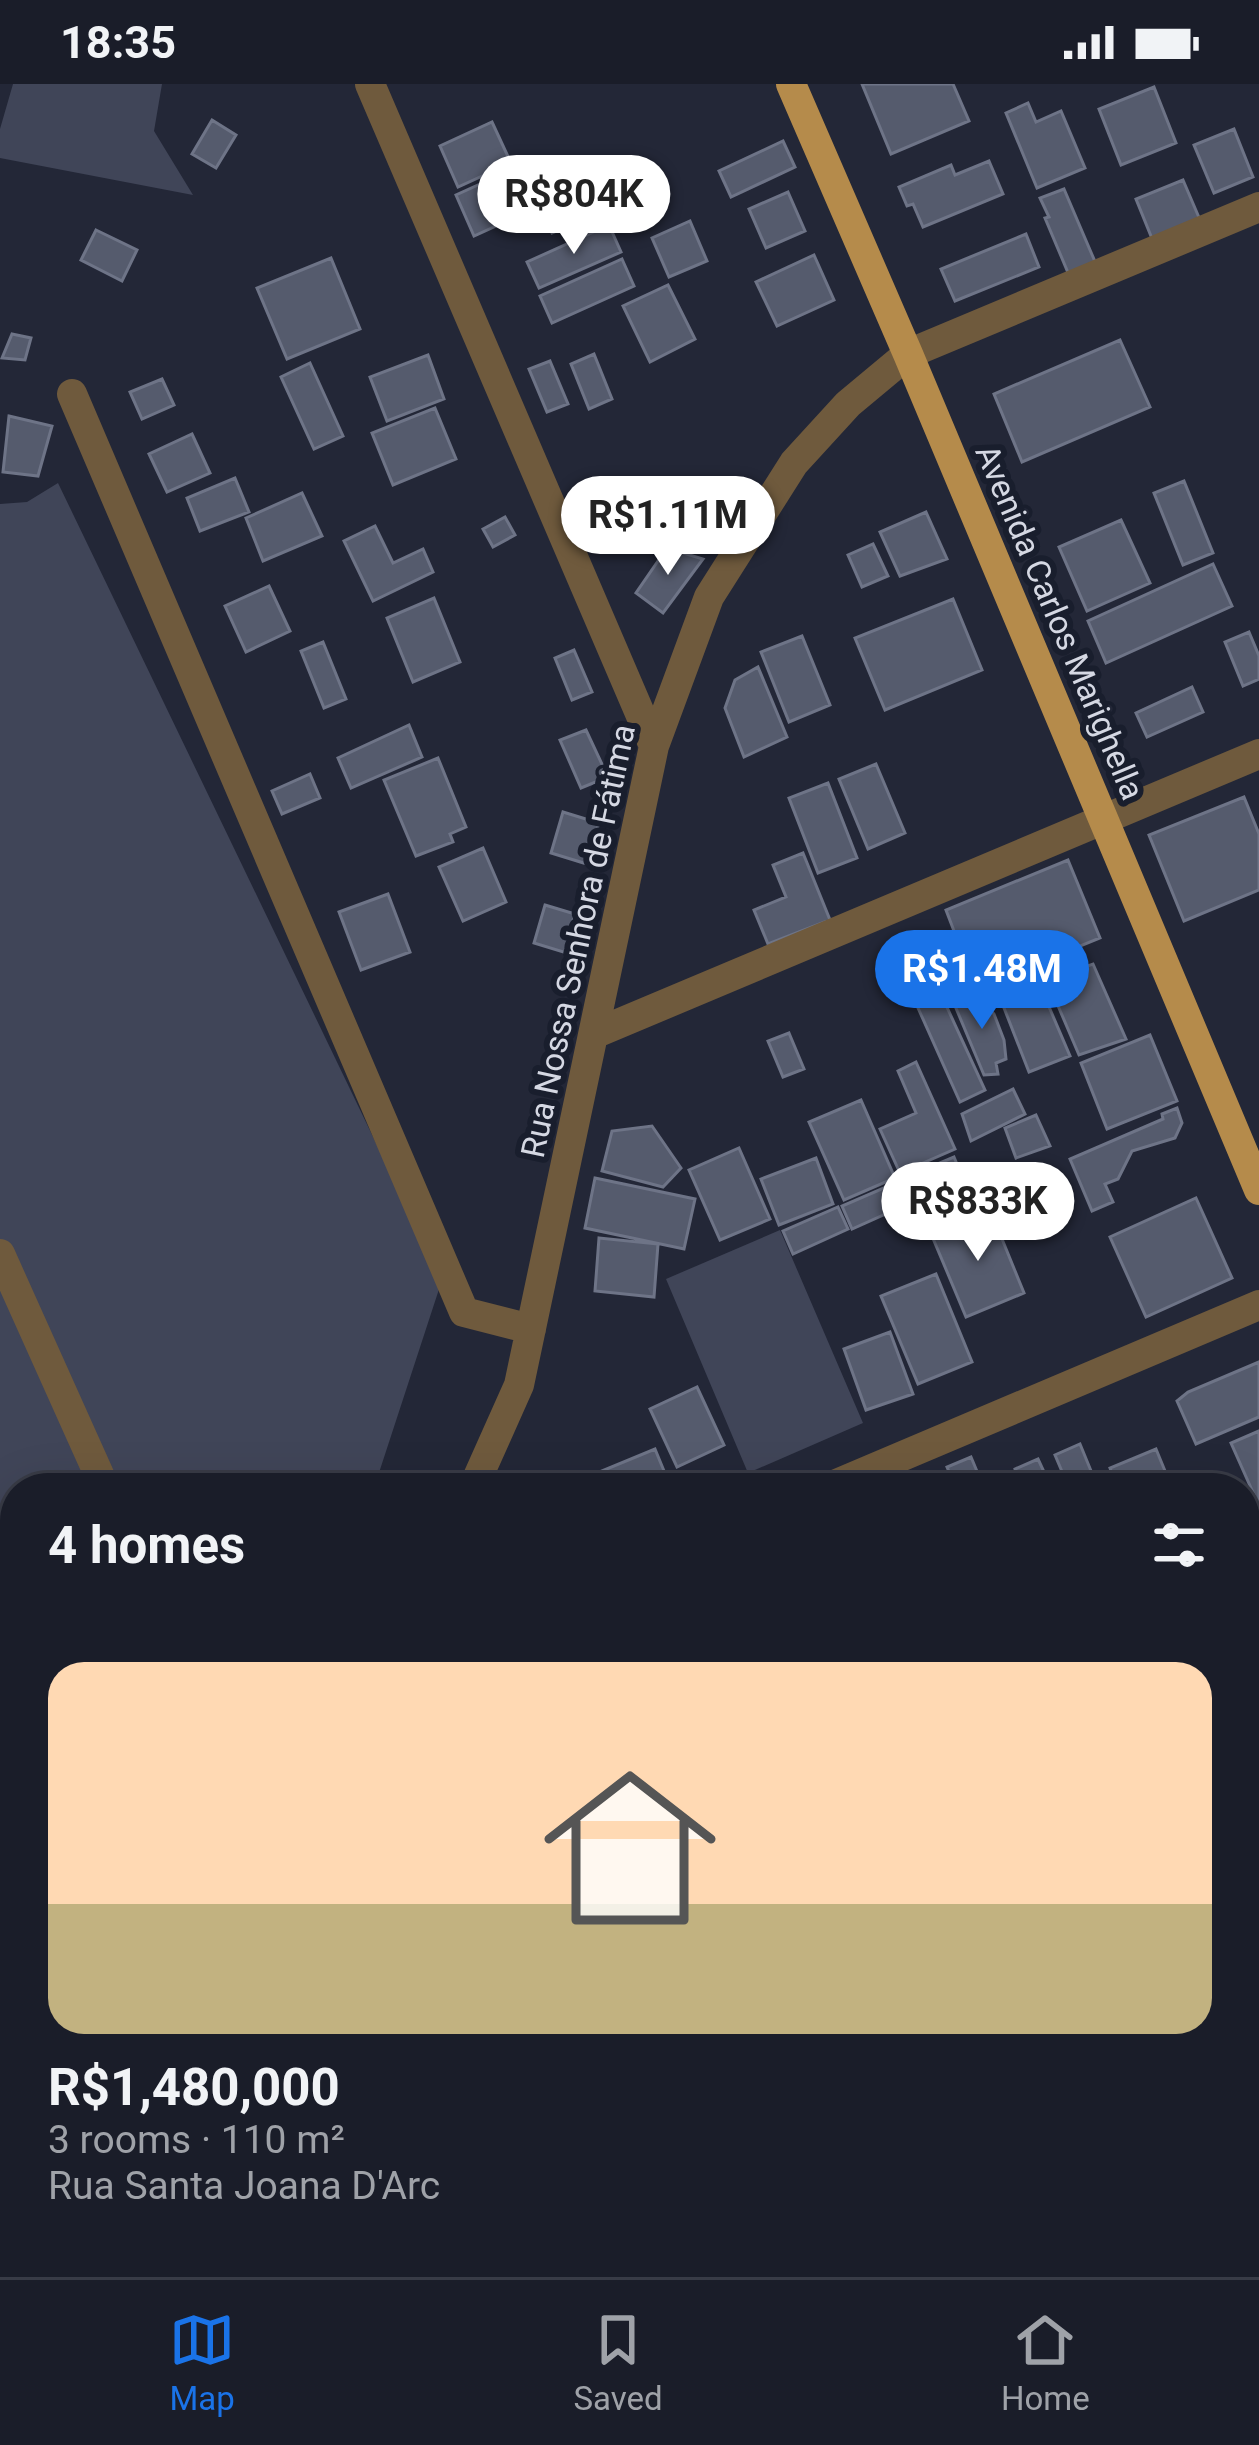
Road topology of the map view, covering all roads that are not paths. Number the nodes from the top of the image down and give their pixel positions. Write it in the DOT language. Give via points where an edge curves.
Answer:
graph roads {
  1 [pos="370,84"];
  2 [pos="791,84"];
  3 [pos="1259,207"];
  4 [pos="908,354"];
  5 [pos="72,394"];
  6 [pos="654,746"];
  7 [pos="1259,754"];
  8 [pos="1103,819"];
  9 [pos="594,1034"];
  10 [pos="1259,1190"];
  11 [pos="0,1254"];
  12 [pos="1259,1305"];
  13 [pos="531,1329"];
  14 [pos="98,1473"];
  15 [pos="480,1473"];
  16 [pos="862,1473"];
  1 -- 6 [label="street"];
  2 -- 4 [label="main road, Avenida Carlos Marighella"];
  3 -- 4 [label="street, Rua Nossa Senhora de Fátima"];
  4 -- 6 [label="street, Rua Nossa Senhora de Fátima" via="848,404 782,482 709,597"];
  4 -- 8 [label="main road, Avenida Carlos Marighella"];
  5 -- 13 [label="street" via="464,1312"];
  6 -- 9 [label="street, Rua Nossa Senhora de Fátima"];
  7 -- 8 [label="street"];
  8 -- 9 [label="street"];
  8 -- 10 [label="main road, Avenida Carlos Marighella"];
  9 -- 13 [label="street, Rua Nossa Senhora de Fátima"];
  11 -- 14 [label="street"];
  12 -- 16 [label="street"];
  13 -- 15 [label="street, Rua Nossa Senhora de Fátima" via="519,1385"];
}
